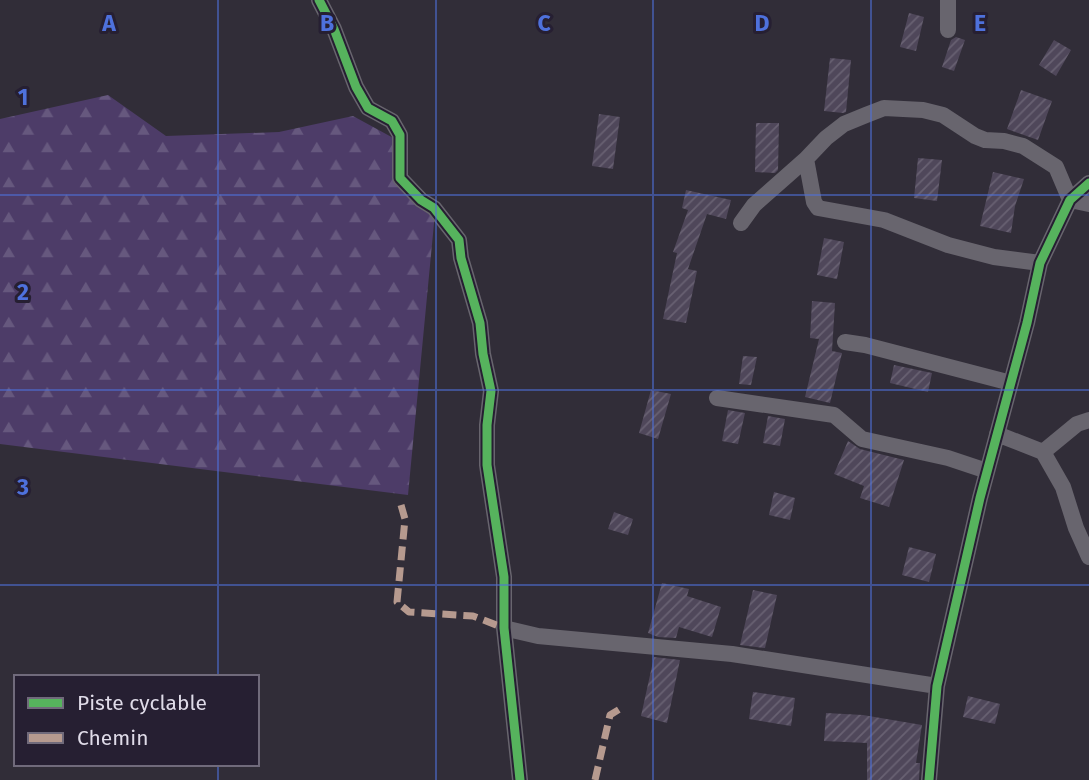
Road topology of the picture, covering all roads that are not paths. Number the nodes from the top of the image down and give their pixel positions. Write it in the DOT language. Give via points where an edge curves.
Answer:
graph roads {
  1 [pos="319,0"];
  2 [pos="948,0"];
  3 [pos="948,30"];
  4 [pos="806,159"];
  5 [pos="1089,183"];
  6 [pos="1070,200"];
  7 [pos="1089,204"];
  8 [pos="741,223"];
  9 [pos="1040,263"];
  10 [pos="845,342"];
  11 [pos="1011,383"];
  12 [pos="717,398"];
  13 [pos="1089,420"];
  14 [pos="996,433"];
  15 [pos="1043,452"];
  16 [pos="987,471"];
  17 [pos="1089,557"];
  18 [pos="504,628"];
  19 [pos="937,686"];
  20 [pos="520,780"];
  21 [pos="929,780"];
  1 -- 18 [label="street" via="368,108 392,121 400,135 400,178 442,215 459,240 481,323 491,391 487,465 504,577"];
  2 -- 3 [label="street"];
  4 -- 6 [label="street" via="844,124 884,108 923,110 943,115 985,140 1023,146 1056,167"];
  4 -- 8 [label="street" via="754,205"];
  4 -- 9 [label="street" via="818,208 884,220 995,257"];
  5 -- 6 [label="street"];
  6 -- 7 [label="street"];
  6 -- 9 [label="street"];
  9 -- 11 [label="street"];
  10 -- 11 [label="street"];
  11 -- 14 [label="street"];
  12 -- 16 [label="street" via="834,415 862,439"];
  13 -- 15 [label="street" via="1077,424"];
  14 -- 15 [label="street"];
  14 -- 16 [label="street"];
  15 -- 17 [label="street" via="1063,487"];
  16 -- 19 [label="street"];
  18 -- 19 [label="street" via="538,636 732,654"];
  18 -- 20 [label="street"];
  19 -- 21 [label="street"];
}
